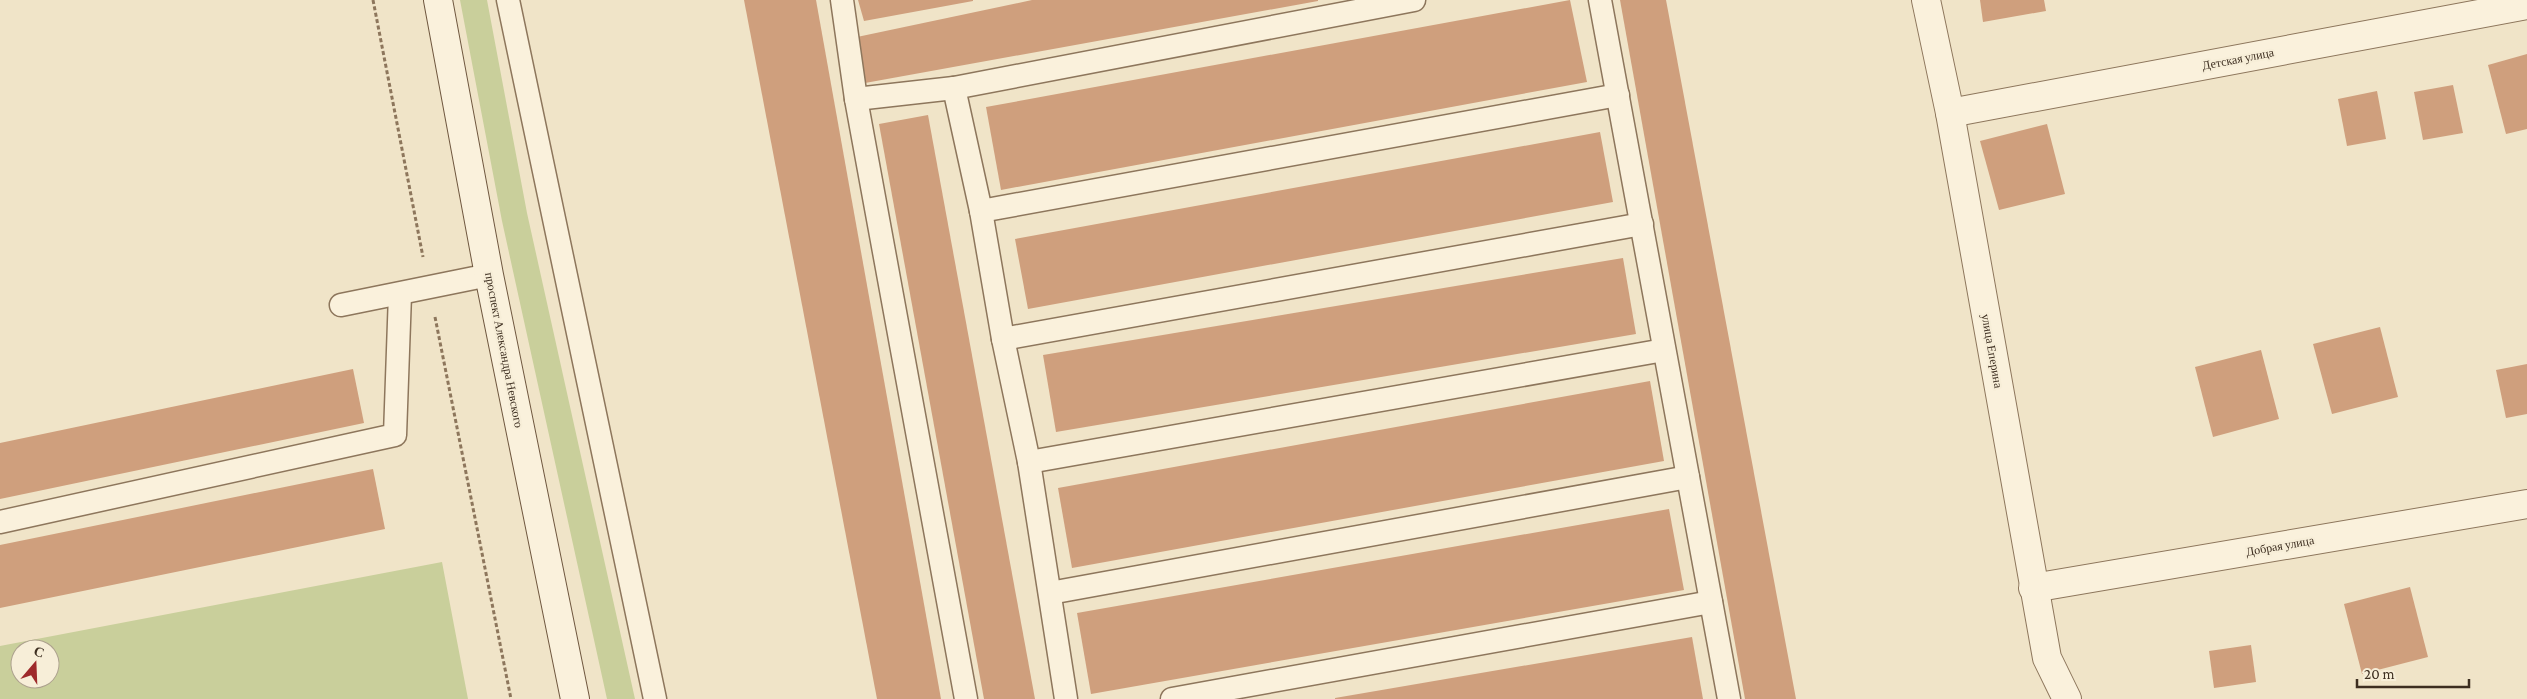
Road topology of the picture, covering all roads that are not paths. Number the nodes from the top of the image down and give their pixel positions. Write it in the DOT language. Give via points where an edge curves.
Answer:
graph roads {
  1 [pos="438,0"];
  2 [pos="508,0"];
  3 [pos="842,0"];
  4 [pos="1414,0"];
  5 [pos="1600,0"];
  6 [pos="1926,0"];
  7 [pos="2527,5"];
  8 [pos="954,88"];
  9 [pos="1618,95"];
  10 [pos="856,99"];
  11 [pos="1950,113"];
  12 [pos="981,211"];
  13 [pos="1642,224"];
  14 [pos="489,274"];
  15 [pos="400,294"];
  16 [pos="341,305"];
  17 [pos="1003,339"];
  18 [pos="1664,350"];
  19 [pos="1029,462"];
  20 [pos="1688,476"];
  21 [pos="2527,504"];
  22 [pos="0,522"];
  23 [pos="2033,588"];
  24 [pos="1050,593"];
  25 [pos="1711,602"];
  26 [pos="574,699"];
  27 [pos="655,699"];
  28 [pos="966,699"];
  29 [pos="1066,699"];
  30 [pos="1172,699"];
  31 [pos="1729,699"];
  32 [pos="2067,699"];
  1 -- 14 [label="street, проспект Александра Невского"];
  2 -- 27 [label="lane"];
  3 -- 10 [label="lane"];
  4 -- 8 [label="lane"];
  5 -- 9 [label="lane"];
  6 -- 11 [label="street, улица Еперина"];
  7 -- 11 [label="street, Детская улица"];
  8 -- 10 [label="lane"];
  8 -- 12 [label="lane"];
  9 -- 12 [label="lane"];
  9 -- 13 [label="lane"];
  10 -- 28 [label="lane"];
  11 -- 23 [label="street, улица Еперина"];
  12 -- 17 [label="lane"];
  13 -- 17 [label="lane"];
  13 -- 18 [label="lane"];
  14 -- 15 [label="lane"];
  14 -- 26 [label="street, проспект Александра Невского"];
  15 -- 16 [label="lane"];
  15 -- 22 [label="lane" via="396,435"];
  17 -- 19 [label="lane"];
  18 -- 19 [label="lane"];
  18 -- 20 [label="lane"];
  19 -- 24 [label="lane"];
  20 -- 24 [label="lane"];
  20 -- 25 [label="lane"];
  21 -- 23 [label="street, Добрая улица"];
  23 -- 32 [label="street, улица Еперина" via="2047,658"];
  24 -- 29 [label="lane"];
  25 -- 30 [label="lane"];
  25 -- 31 [label="lane"];
}
